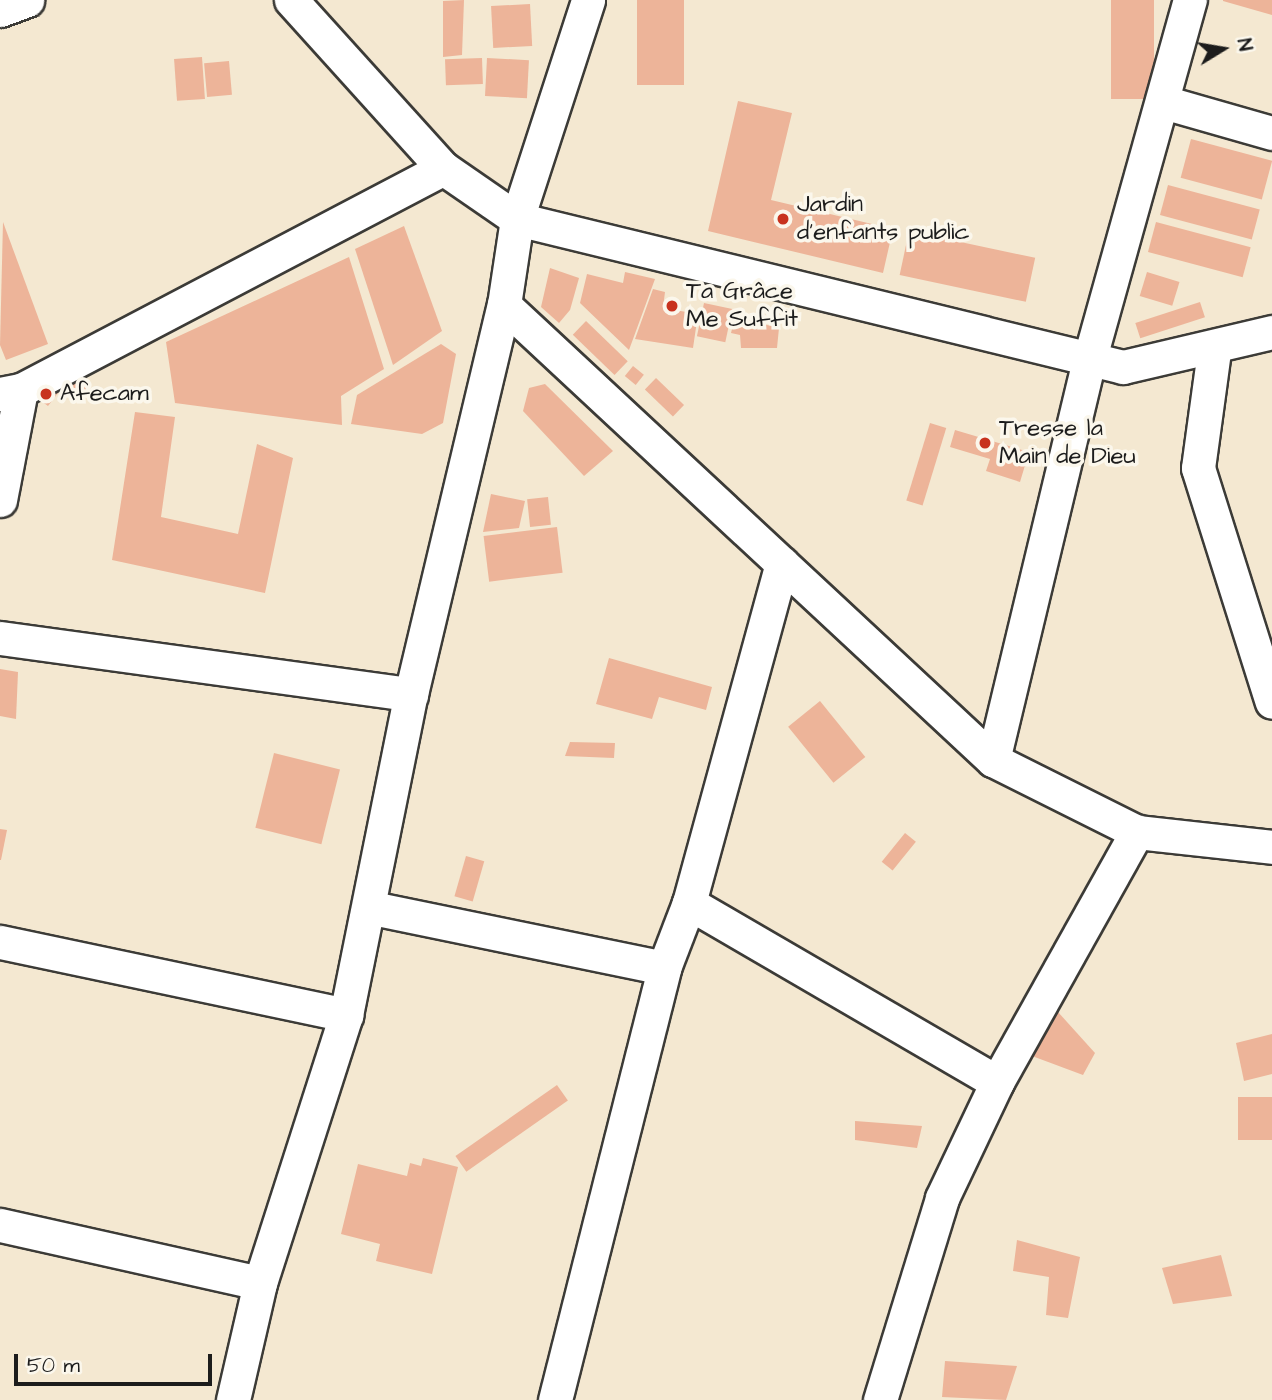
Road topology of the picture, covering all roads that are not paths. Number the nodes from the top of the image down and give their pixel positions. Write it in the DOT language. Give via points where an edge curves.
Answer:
graph roads {
  1 [pos="27,0"];
  2 [pos="291,0"];
  3 [pos="588,0"];
  4 [pos="1190,0"];
  5 [pos="0,10"];
  6 [pos="1163,102"];
  7 [pos="1272,133"];
  8 [pos="443,168"];
  9 [pos="517,219"];
  10 [pos="504,305"];
  11 [pos="1272,332"];
  12 [pos="1214,351"];
  13 [pos="1089,361"];
  14 [pos="11,392"];
  15 [pos="0,500"];
  16 [pos="782,564"];
  17 [pos="0,638"];
  18 [pos="411,694"];
  19 [pos="1272,702"];
  20 [pos="993,760"];
  21 [pos="1137,832"];
  22 [pos="1272,847"];
  23 [pos="689,903"];
  24 [pos="372,908"];
  25 [pos="0,942"];
  26 [pos="664,968"];
  27 [pos="346,1015"];
  28 [pos="997,1082"];
  29 [pos="0,1225"];
  30 [pos="260,1283"];
  31 [pos="233,1400"];
  32 [pos="555,1400"];
  33 [pos="880,1400"];
  1 -- 5 [label="street"];
  2 -- 8 [label="street"];
  3 -- 9 [label="street"];
  4 -- 6 [label="street"];
  6 -- 7 [label="street"];
  6 -- 13 [label="street"];
  8 -- 9 [label="street"];
  8 -- 14 [label="street"];
  9 -- 10 [label="street"];
  9 -- 13 [label="street" via="984,329"];
  10 -- 16 [label="street"];
  10 -- 18 [label="street"];
  11 -- 12 [label="street"];
  12 -- 13 [label="street" via="1123,367"];
  12 -- 19 [label="street" via="1198,468"];
  13 -- 20 [label="street"];
  14 -- 15 [label="street"];
  16 -- 20 [label="street"];
  16 -- 23 [label="street"];
  17 -- 18 [label="street"];
  18 -- 24 [label="street"];
  20 -- 21 [label="street"];
  21 -- 22 [label="street"];
  21 -- 28 [label="street"];
  23 -- 26 [label="street"];
  23 -- 28 [label="street"];
  24 -- 26 [label="street"];
  24 -- 27 [label="street"];
  25 -- 27 [label="street"];
  26 -- 32 [label="street"];
  27 -- 30 [label="street"];
  28 -- 33 [label="street" via="942,1198"];
  29 -- 30 [label="street"];
  30 -- 31 [label="street"];
}
